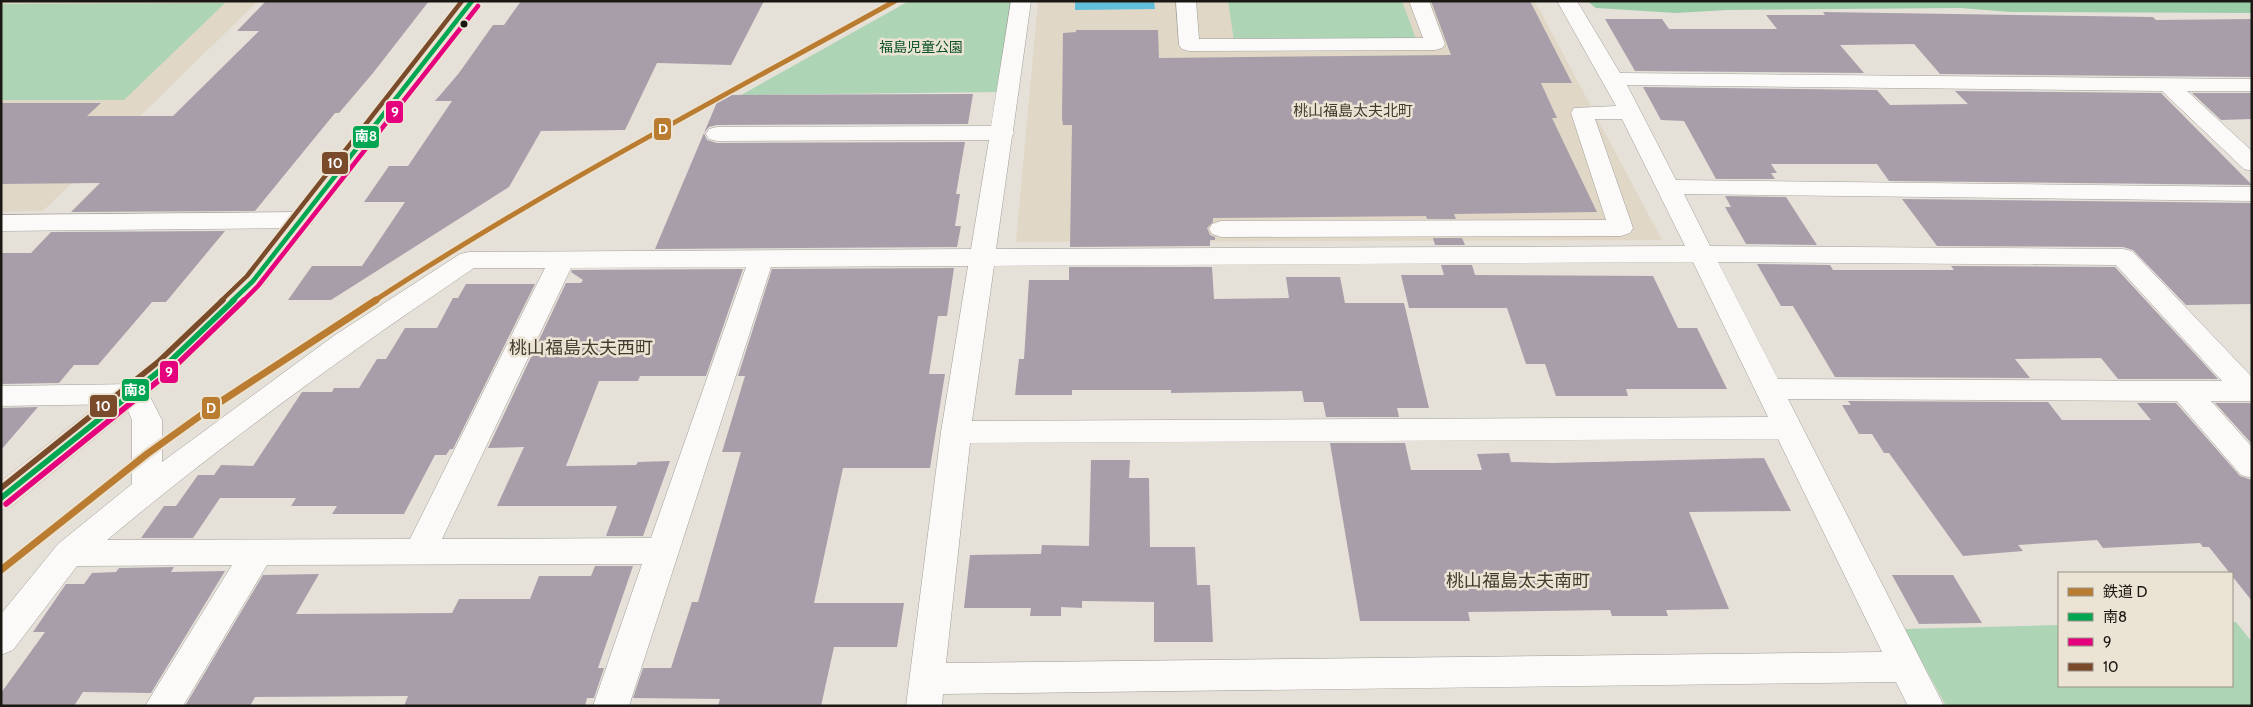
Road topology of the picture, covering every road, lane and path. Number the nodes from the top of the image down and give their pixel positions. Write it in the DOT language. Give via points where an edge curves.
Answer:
graph roads {
  1 [pos="472,1"];
  2 [pos="1020,1"];
  3 [pos="1186,1"];
  4 [pos="1419,1"];
  5 [pos="1567,1"];
  6 [pos="1613,80"];
  7 [pos="2167,84"];
  8 [pos="2252,85"];
  9 [pos="1629,112"];
  10 [pos="1002,133"];
  11 [pos="717,134"];
  12 [pos="2252,164"];
  13 [pos="1668,187"];
  14 [pos="2252,194"];
  15 [pos="302,220"];
  16 [pos="1,223"];
  17 [pos="1221,229"];
  18 [pos="1701,254"];
  19 [pos="983,257"];
  20 [pos="762,259"];
  21 [pos="562,260"];
  22 [pos="1769,389"];
  23 [pos="2250,391"];
  24 [pos="2186,392"];
  25 [pos="135,394"];
  26 [pos="1,396"];
  27 [pos="1788,428"];
  28 [pos="956,432"];
  29 [pos="2252,467"];
  30 [pos="147,489"];
  31 [pos="1,498"];
  32 [pos="420,551"];
  33 [pos="664,551"];
  34 [pos="258,552"];
  35 [pos="69,553"];
  36 [pos="1,640"];
  37 [pos="1907,667"];
  38 [pos="926,692"];
  39 [pos="163,706"];
  40 [pos="611,706"];
  41 [pos="1926,706"];
  1 -- 15 [label="highway"];
  2 -- 10 [label="street"];
  3 -- 4 [label="street" via="1189,45 1435,44"];
  5 -- 6 [label="street"];
  6 -- 7 [label="street"];
  6 -- 9 [label="street"];
  7 -- 8 [label="street"];
  7 -- 12 [label="street"];
  9 -- 13 [label="street"];
  9 -- 17 [label="street" via="1582,113 1621,228"];
  10 -- 11 [label="street" via="872,126 738,142"];
  10 -- 19 [label="street"];
  13 -- 14 [label="street"];
  13 -- 18 [label="street"];
  15 -- 16 [label="street"];
  15 -- 25 [label="highway" via="215,322"];
  18 -- 19 [label="street"];
  18 -- 22 [label="street"];
  18 -- 23 [label="street" via="2123,257"];
  19 -- 20 [label="street"];
  19 -- 28 [label="street"];
  20 -- 21 [label="street"];
  20 -- 33 [label="street"];
  21 -- 30 [label="street" via="469,260 345,342"];
  21 -- 32 [label="street"];
  22 -- 24 [label="street"];
  22 -- 27 [label="street"];
  23 -- 24 [label="street"];
  24 -- 29 [label="street"];
  25 -- 26 [label="street"];
  25 -- 30 [label="street" via="147,420"];
  25 -- 31 [label="highway"];
  27 -- 28 [label="street"];
  27 -- 37 [label="street"];
  28 -- 38 [label="street"];
  30 -- 35 [label="street"];
  32 -- 33 [label="street"];
  32 -- 34 [label="street"];
  33 -- 40 [label="street"];
  34 -- 35 [label="street"];
  34 -- 39 [label="street"];
  35 -- 36 [label="street"];
  37 -- 38 [label="street"];
  37 -- 41 [label="street"];
}
